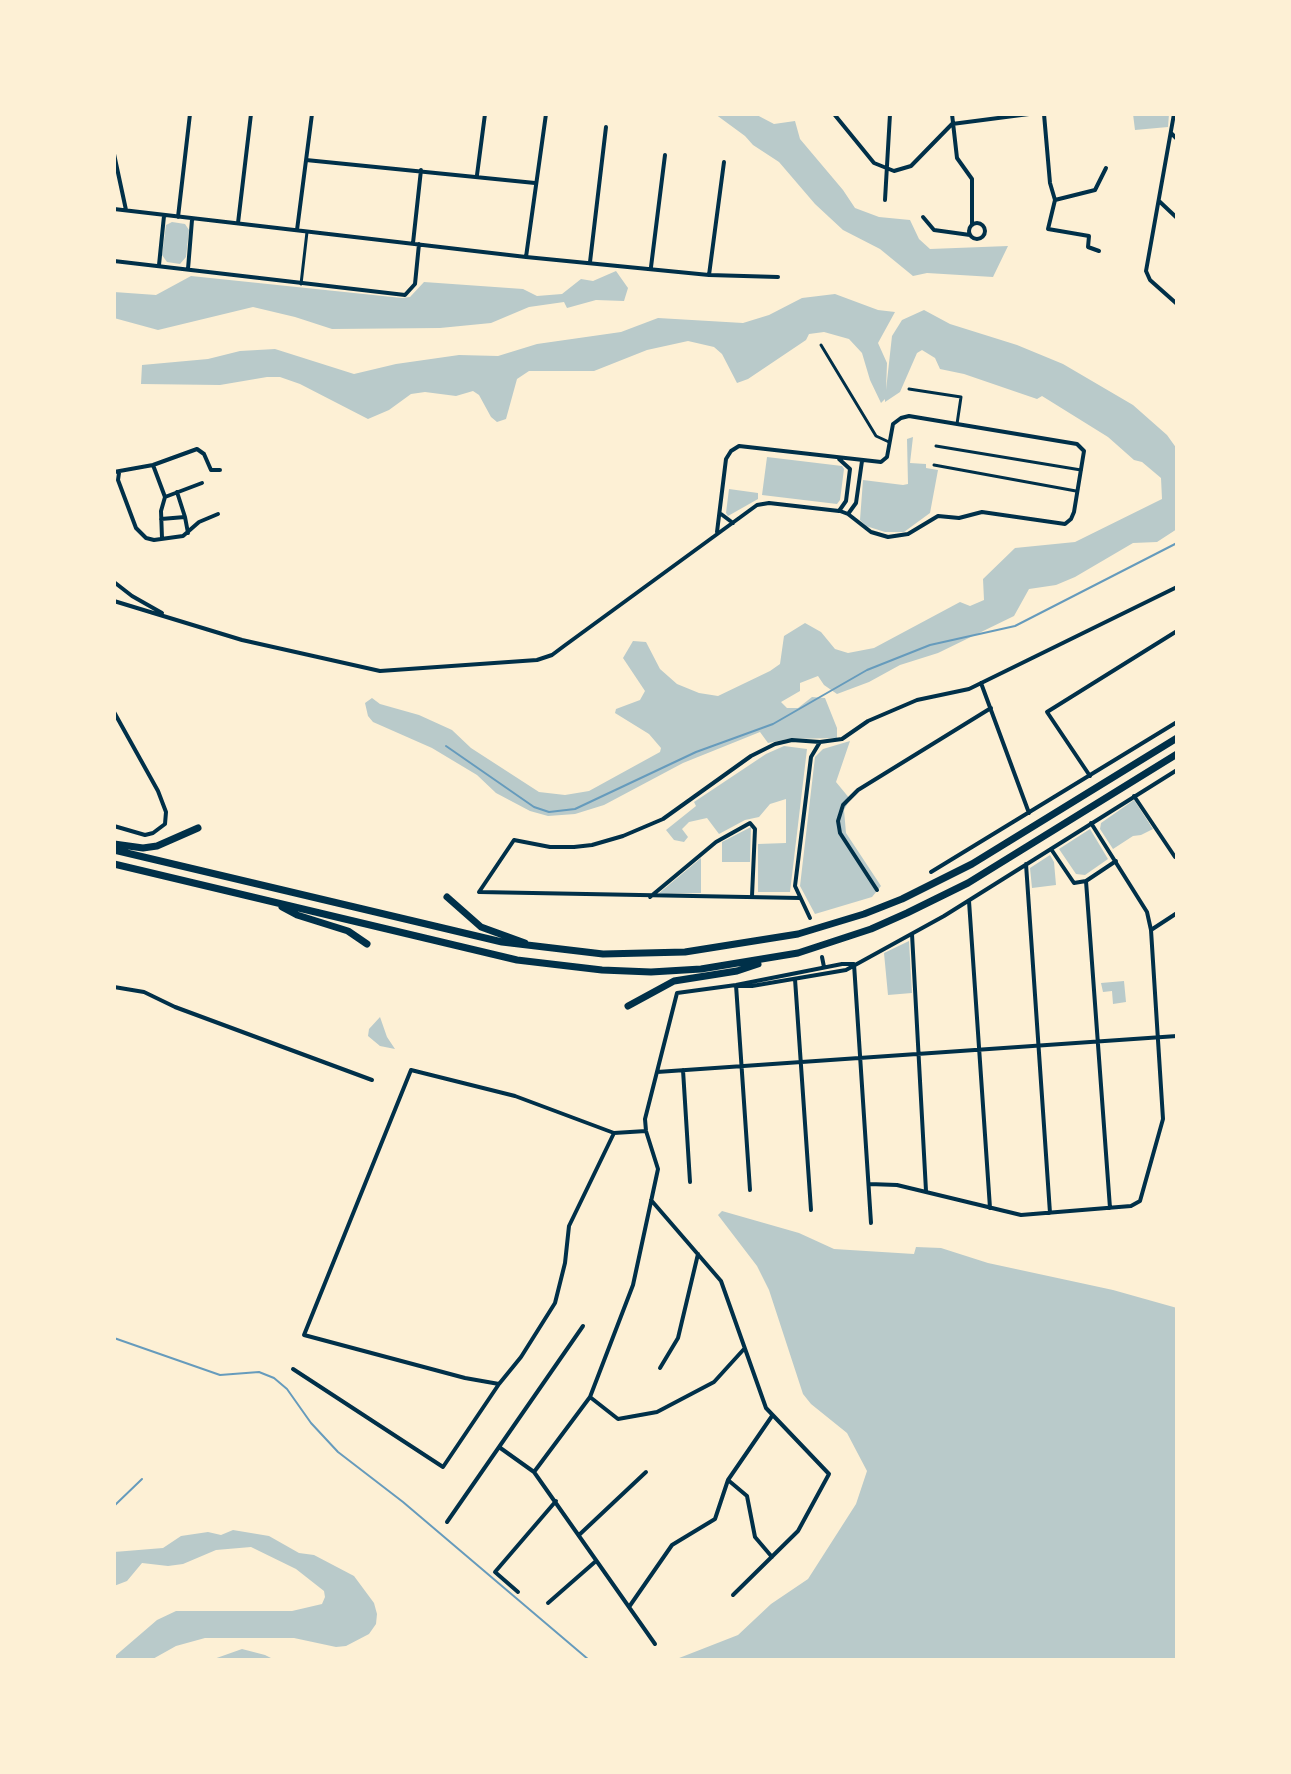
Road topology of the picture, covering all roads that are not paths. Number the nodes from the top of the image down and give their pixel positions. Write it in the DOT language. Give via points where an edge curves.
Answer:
graph roads {
  1 [pos="190,114"];
  2 [pos="251,114"];
  3 [pos="312,114"];
  4 [pos="485,114"];
  5 [pos="546,114"];
  6 [pos="834,114"];
  7 [pos="890,114"];
  8 [pos="952,114"];
  9 [pos="1029,114"];
  10 [pos="1044,114"];
  11 [pos="1174,114"];
  12 [pos="952,124"];
  13 [pos="606,127"];
  14 [pos="1171,133"];
  15 [pos="1177,139"];
  16 [pos="114,154"];
  17 [pos="665,155"];
  18 [pos="306,160"];
  19 [pos="724,162"];
  20 [pos="1106,168"];
  21 [pos="421,170"];
  22 [pos="889,170"];
  23 [pos="477,176"];
  24 [pos="535,183"];
  25 [pos="885,200"];
  26 [pos="1055,200"];
  27 [pos="1159,201"];
  28 [pos="114,209"];
  29 [pos="126,210"];
  30 [pos="164,216"];
  31 [pos="178,217"];
  32 [pos="923,217"];
  33 [pos="1177,218"];
  34 [pos="192,219"];
  35 [pos="237,224"];
  36 [pos="972,225"];
  37 [pos="297,230"];
  38 [pos="307,231"];
  39 [pos="970,235"];
  40 [pos="416,244"];
  41 [pos="1099,251"];
  42 [pos="526,257"];
  43 [pos="114,261"];
  44 [pos="590,262"];
  45 [pos="159,266"];
  46 [pos="651,268"];
  47 [pos="188,269"];
  48 [pos="709,275"];
  49 [pos="778,277"];
  50 [pos="301,284"];
  51 [pos="1177,304"];
  52 [pos="821,345"];
  53 [pos="909,389"];
  54 [pos="957,424"];
  55 [pos="889,442"];
  56 [pos="936,446"];
  57 [pos="839,459"];
  58 [pos="862,461"];
  59 [pos="153,465"];
  60 [pos="934,465"];
  61 [pos="220,470"];
  62 [pos="1081,470"];
  63 [pos="117,472"];
  64 [pos="202,483"];
  65 [pos="1077,491"];
  66 [pos="177,492"];
  67 [pos="165,497"];
  68 [pos="839,511"];
  69 [pos="218,514"];
  70 [pos="721,514"];
  71 [pos="848,514"];
  72 [pos="185,517"];
  73 [pos="161,519"];
  74 [pos="733,523"];
  75 [pos="188,533"];
  76 [pos="716,534"];
  77 [pos="162,539"];
  78 [pos="114,582"];
  79 [pos="1177,587"];
  80 [pos="114,601"];
  81 [pos="167,616"];
  82 [pos="1177,631"];
  83 [pos="981,683"];
  84 [pos="991,708"];
  85 [pos="114,712"];
  86 [pos="1177,722"];
  87 [pos="1177,738"];
  88 [pos="820,742"];
  89 [pos="1177,754"];
  90 [pos="1175,771"];
  91 [pos="1090,776"];
  92 [pos="1177,779"];
  93 [pos="1134,796"];
  94 [pos="1029,813"];
  95 [pos="1091,823"];
  96 [pos="114,826"];
  97 [pos="198,828"];
  98 [pos="114,844"];
  99 [pos="1051,849"];
  100 [pos="114,850"];
  101 [pos="1175,857"];
  102 [pos="1116,861"];
  103 [pos="114,864"];
  104 [pos="1026,864"];
  105 [pos="931,872"];
  106 [pos="1086,881"];
  107 [pos="877,890"];
  108 [pos="752,896"];
  109 [pos="447,897"];
  110 [pos="650,897"];
  111 [pos="800,898"];
  112 [pos="969,901"];
  113 [pos="277,904"];
  114 [pos="1177,913"];
  115 [pos="810,918"];
  116 [pos="1151,930"];
  117 [pos="912,934"];
  118 [pos="367,944"];
  119 [pos="542,949"];
  120 [pos="822,957"];
  121 [pos="768,959"];
  122 [pos="854,964"];
  123 [pos="824,967"];
  124 [pos="795,979"];
  125 [pos="736,985"];
  126 [pos="114,987"];
  127 [pos="628,1006"];
  128 [pos="1177,1036"];
  129 [pos="1157,1038"];
  130 [pos="1098,1042"];
  131 [pos="1039,1046"];
  132 [pos="979,1050"];
  133 [pos="921,1054"];
  134 [pos="860,1058"];
  135 [pos="801,1062"];
  136 [pos="741,1066"];
  137 [pos="683,1070"];
  138 [pos="657,1072"];
  139 [pos="372,1080"];
  140 [pos="646,1131"];
  141 [pos="614,1133"];
  142 [pos="690,1182"];
  143 [pos="869,1184"];
  144 [pos="750,1190"];
  145 [pos="926,1191"];
  146 [pos="651,1200"];
  147 [pos="990,1208"];
  148 [pos="1110,1208"];
  149 [pos="811,1210"];
  150 [pos="1050,1213"];
  151 [pos="871,1223"];
  152 [pos="698,1254"];
  153 [pos="583,1326"];
  154 [pos="745,1348"];
  155 [pos="660,1368"];
  156 [pos="293,1369"];
  157 [pos="499,1384"];
  158 [pos="590,1397"];
  159 [pos="772,1416"];
  160 [pos="499,1447"];
  161 [pos="534,1472"];
  162 [pos="646,1472"];
  163 [pos="728,1480"];
  164 [pos="556,1501"];
  165 [pos="447,1522"];
  166 [pos="579,1535"];
  167 [pos="772,1557"];
  168 [pos="596,1561"];
  169 [pos="518,1592"];
  170 [pos="733,1595"];
  171 [pos="548,1603"];
  172 [pos="629,1608"];
  173 [pos="655,1644"];
  1 -- 31 [label="street"];
  2 -- 35 [label="street"];
  3 -- 18 [label="street"];
  4 -- 23 [label="street"];
  5 -- 24 [label="street"];
  6 -- 22 [label="street" via="874,163"];
  7 -- 22 [label="street"];
  8 -- 12 [label="street"];
  9 -- 12 [label="street"];
  10 -- 26 [label="street"];
  11 -- 14 [label="street"];
  12 -- 22 [label="street" via="911,166"];
  12 -- 36 [label="street" via="957,158 972,179"];
  13 -- 44 [label="street"];
  14 -- 15 [label="street"];
  14 -- 27 [label="street"];
  16 -- 29 [label="street"];
  17 -- 46 [label="street"];
  18 -- 21 [label="street"];
  18 -- 37 [label="street"];
  19 -- 48 [label="street"];
  20 -- 26 [label="street" via="1094,190"];
  21 -- 23 [label="street"];
  21 -- 40 [label="street"];
  22 -- 25 [label="street"];
  23 -- 24 [label="street"];
  24 -- 42 [label="street"];
  26 -- 41 [label="street" via="1048,229 1089,236 1089,249"];
  27 -- 33 [label="street"];
  27 -- 51 [label="street" via="1147,275"];
  28 -- 29 [label="street"];
  29 -- 30 [label="street"];
  30 -- 31 [label="street"];
  30 -- 45 [label="street"];
  31 -- 34 [label="street"];
  32 -- 39 [label="street" via="934,230"];
  34 -- 35 [label="street"];
  34 -- 47 [label="street"];
  35 -- 37 [label="street"];
  36 -- 39 [label="street"];
  36 -- 39 [label="street" via="981,225 984,234 978,239"];
  37 -- 38 [label="street"];
  38 -- 40 [label="street"];
  38 -- 50 [label="street"];
  40 -- 42 [label="street"];
  40 -- 50 [label="street" via="415,284 405,295"];
  42 -- 44 [label="street"];
  43 -- 45 [label="street"];
  44 -- 46 [label="street"];
  45 -- 47 [label="street"];
  46 -- 48 [label="street"];
  47 -- 50 [label="street"];
  48 -- 49 [label="street"];
  52 -- 55 [label="street" via="876,436"];
  53 -- 54 [label="street" via="961,397"];
  54 -- 55 [label="street" via="906,416 893,424"];
  54 -- 62 [label="street" via="1078,444 1084,452"];
  55 -- 58 [label="street" via="885,460"];
  56 -- 62 [label="street"];
  57 -- 58 [label="street"];
  57 -- 68 [label="street" via="850,469 846,501"];
  57 -- 70 [label="street" via="737,447 726,459"];
  58 -- 71 [label="street" via="856,503"];
  59 -- 61 [label="street" via="197,449 211,470"];
  59 -- 63 [label="street"];
  59 -- 67 [label="street"];
  60 -- 65 [label="street"];
  62 -- 65 [label="street"];
  63 -- 77 [label="street" via="136,528 146,538"];
  64 -- 66 [label="street"];
  65 -- 71 [label="street" via="1073,515 1062,524 982,512 959,518 940,515 908,534 888,537 869,531"];
  66 -- 67 [label="street"];
  66 -- 72 [label="street"];
  67 -- 73 [label="street"];
  68 -- 71 [label="street"];
  68 -- 74 [label="street" via="766,502"];
  69 -- 75 [label="street"];
  70 -- 74 [label="street"];
  70 -- 76 [label="street"];
  72 -- 73 [label="street"];
  72 -- 75 [label="street"];
  73 -- 77 [label="street"];
  74 -- 76 [label="street"];
  75 -- 77 [label="street"];
  76 -- 81 [label="street" via="564,646 537,660 380,671 274,648"];
  78 -- 81 [label="street"];
  79 -- 83 [label="street"];
  80 -- 81 [label="street"];
  82 -- 91 [label="street" via="1047,712"];
  83 -- 84 [label="street"];
  83 -- 88 [label="street" via="920,698 868,721 846,738"];
  84 -- 94 [label="street"];
  84 -- 107 [label="street" via="858,790 843,805 840,833"];
  85 -- 96 [label="street" via="166,812 165,824 153,833"];
  86 -- 91 [label="street"];
  87 -- 119 [label="highway" via="972,864 855,917 777,939 697,951"];
  88 -- 110 [label="street" via="792,740 768,747 663,819 612,840 559,848 514,840 479,892"];
  88 -- 111 [label="street" via="810,760 795,886"];
  89 -- 121 [label="highway" via="926,904 862,933"];
  90 -- 92 [label="street"];
  90 -- 93 [label="street"];
  91 -- 94 [label="street"];
  93 -- 95 [label="street"];
  93 -- 101 [label="street"];
  94 -- 105 [label="street"];
  95 -- 99 [label="street"];
  95 -- 102 [label="street"];
  97 -- 98 [label="highway" via="157,846"];
  99 -- 104 [label="street"];
  99 -- 106 [label="street" via="1071,881"];
  100 -- 119 [label="highway"];
  102 -- 106 [label="street"];
  102 -- 116 [label="street" via="1147,912"];
  103 -- 113 [label="highway"];
  104 -- 112 [label="street"];
  104 -- 131 [label="street"];
  106 -- 130 [label="street"];
  108 -- 110 [label="street"];
  108 -- 110 [label="street" via="753,825 716,842"];
  108 -- 111 [label="street"];
  109 -- 119 [label="highway" via="481,927"];
  111 -- 115 [label="street"];
  112 -- 117 [label="street"];
  112 -- 132 [label="street"];
  113 -- 118 [label="highway" via="348,931"];
  113 -- 121 [label="highway" via="495,956 580,969 675,971"];
  114 -- 116 [label="street"];
  116 -- 129 [label="street"];
  117 -- 122 [label="street"];
  117 -- 133 [label="street"];
  120 -- 123 [label="street"];
  121 -- 127 [label="highway" via="743,970 674,981"];
  122 -- 123 [label="street"];
  122 -- 124 [label="street"];
  122 -- 134 [label="street"];
  123 -- 125 [label="street"];
  124 -- 125 [label="street"];
  124 -- 135 [label="street"];
  125 -- 136 [label="street"];
  125 -- 138 [label="street" via="676,994"];
  126 -- 139 [label="street" via="144,992"];
  128 -- 129 [label="street"];
  129 -- 130 [label="street"];
  129 -- 148 [label="street" via="1162,1128 1140,1201"];
  130 -- 131 [label="street"];
  130 -- 148 [label="street"];
  131 -- 132 [label="street"];
  131 -- 150 [label="street"];
  132 -- 133 [label="street"];
  132 -- 147 [label="street"];
  133 -- 134 [label="street"];
  133 -- 145 [label="street"];
  134 -- 135 [label="street"];
  134 -- 143 [label="street"];
  135 -- 136 [label="street"];
  135 -- 149 [label="street"];
  136 -- 137 [label="street"];
  136 -- 144 [label="street"];
  137 -- 138 [label="street"];
  137 -- 142 [label="street"];
  138 -- 140 [label="street"];
  140 -- 141 [label="street"];
  140 -- 146 [label="street" via="658,1166"];
  141 -- 157 [label="street" via="569,1226 557,1298"];
  141 -- 157 [label="street" via="515,1096 411,1070 304,1335"];
  143 -- 145 [label="street"];
  143 -- 151 [label="street"];
  145 -- 147 [label="street"];
  146 -- 152 [label="street"];
  146 -- 158 [label="street" via="631,1292"];
  147 -- 150 [label="street" via="1021,1215"];
  148 -- 150 [label="street"];
  152 -- 154 [label="street" via="722,1283"];
  152 -- 155 [label="street" via="678,1338"];
  153 -- 160 [label="street"];
  154 -- 158 [label="street" via="714,1382 657,1412 618,1419"];
  154 -- 159 [label="street"];
  156 -- 157 [label="street" via="443,1467"];
  158 -- 161 [label="street"];
  159 -- 163 [label="street"];
  159 -- 167 [label="street" via="829,1477 799,1529"];
  160 -- 161 [label="street"];
  160 -- 165 [label="street"];
  161 -- 164 [label="street"];
  162 -- 166 [label="street"];
  163 -- 167 [label="street" via="747,1496 755,1537"];
  163 -- 172 [label="street" via="715,1519 672,1545"];
  164 -- 166 [label="street"];
  164 -- 169 [label="street" via="495,1572"];
  166 -- 168 [label="street"];
  167 -- 170 [label="street"];
  168 -- 171 [label="street"];
  168 -- 172 [label="street"];
  172 -- 173 [label="street"];
}
